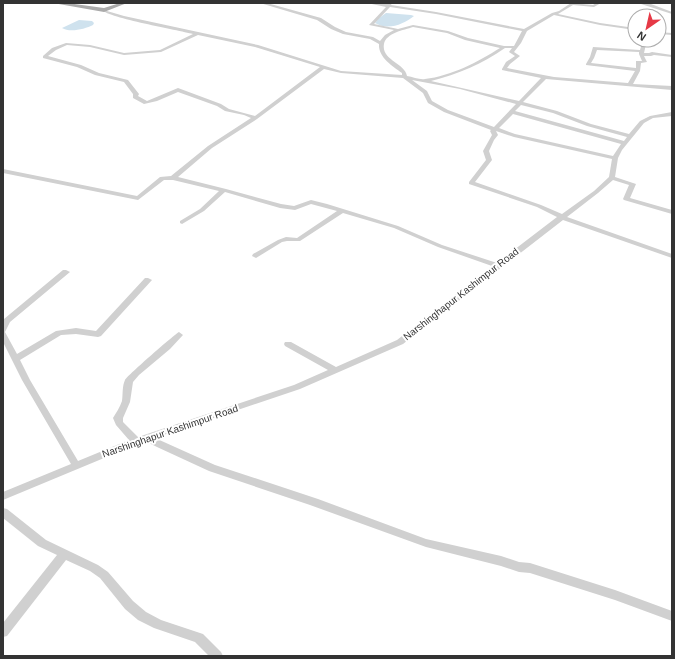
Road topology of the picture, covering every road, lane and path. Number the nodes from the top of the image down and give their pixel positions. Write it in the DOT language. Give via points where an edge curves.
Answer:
graph roads {
  1 [pos="56,3"];
  2 [pos="124,3"];
  3 [pos="262,3"];
  4 [pos="369,3"];
  5 [pos="566,3"];
  6 [pos="599,3"];
  7 [pos="640,3"];
  8 [pos="71,4"];
  9 [pos="572,4"];
  10 [pos="653,4"];
  11 [pos="390,5"];
  12 [pos="103,10"];
  13 [pos="672,13"];
  14 [pos="552,14"];
  15 [pos="627,28"];
  16 [pos="397,30"];
  17 [pos="525,30"];
  18 [pos="196,34"];
  19 [pos="382,43"];
  20 [pos="504,47"];
  21 [pos="515,47"];
  22 [pos="643,48"];
  23 [pos="641,53"];
  24 [pos="672,56"];
  25 [pos="323,67"];
  26 [pos="637,70"];
  27 [pos="405,76"];
  28 [pos="545,77"];
  29 [pos="424,80"];
  30 [pos="630,85"];
  31 [pos="672,88"];
  32 [pos="521,103"];
  33 [pos="512,112"];
  34 [pos="672,114"];
  35 [pos="255,118"];
  36 [pos="496,128"];
  37 [pos="631,136"];
  38 [pos="625,143"];
  39 [pos="615,158"];
  40 [pos="3,171"];
  41 [pos="173,178"];
  42 [pos="612,178"];
  43 [pos="224,190"];
  44 [pos="344,210"];
  45 [pos="672,212"];
  46 [pos="562,217"];
  47 [pos="182,222"];
  48 [pos="256,256"];
  49 [pos="672,256"];
  50 [pos="498,266"];
  51 [pos="66,272"];
  52 [pos="148,280"];
  53 [pos="3,330"];
  54 [pos="3,334"];
  55 [pos="179,335"];
  56 [pos="288,344"];
  57 [pos="16,359"];
  58 [pos="335,370"];
  59 [pos="146,437"];
  60 [pos="136,441"];
  61 [pos="76,465"];
  62 [pos="3,496"];
  63 [pos="3,512"];
  64 [pos="63,554"];
  65 [pos="672,616"];
  66 [pos="3,632"];
  67 [pos="217,656"];
  1 -- 8 [label="main road"];
  2 -- 12 [label="main road"];
  3 -- 19 [label="street" via="319,19 345,33"];
  4 -- 11 [label="street"];
  5 -- 9 [label="street"];
  6 -- 9 [label="street" via="594,6"];
  7 -- 10 [label="street"];
  8 -- 12 [label="main road"];
  9 -- 14 [label="street"];
  10 -- 13 [label="street"];
  11 -- 16 [label="street" via="371,25"];
  11 -- 17 [label="street"];
  12 -- 18 [label="street"];
  14 -- 15 [label="street"];
  14 -- 17 [label="street"];
  16 -- 19 [label="street" via="386,36"];
  16 -- 20 [label="street" via="413,26 426,28"];
  17 -- 21 [label="street"];
  18 -- 25 [label="street" via="256,46"];
  18 -- 35 [label="street" via="161,51 124,54 90,46 66,44 54,49 45,57 79,66 97,74 126,80 136,94 135,97 146,103 178,90"];
  19 -- 27 [label="street" via="381,50"];
  20 -- 21 [label="street"];
  20 -- 29 [label="street" via="473,66"];
  21 -- 28 [label="street" via="511,52 518,56 504,68"];
  22 -- 23 [label="street"];
  23 -- 24 [label="street"];
  23 -- 26 [label="street" via="646,62 638,62"];
  23 -- 26 [label="street" via="595,48 588,64"];
  25 -- 27 [label="street" via="341,72"];
  25 -- 35 [label="street"];
  26 -- 30 [label="street"];
  27 -- 29 [label="street"];
  27 -- 36 [label="street" via="425,92 430,102 482,125"];
  28 -- 30 [label="street"];
  28 -- 32 [label="street"];
  29 -- 32 [label="street"];
  30 -- 31 [label="street"];
  32 -- 33 [label="street"];
  32 -- 37 [label="street"];
  33 -- 36 [label="street"];
  33 -- 38 [label="street"];
  34 -- 37 [label="street" via="642,122"];
  35 -- 41 [label="street" via="210,147"];
  36 -- 39 [label="street" via="514,135"];
  36 -- 46 [label="street" via="486,151 489,160 471,183 539,206"];
  37 -- 38 [label="street"];
  38 -- 39 [label="street"];
  39 -- 42 [label="street"];
  40 -- 41 [label="street" via="138,198 162,178"];
  41 -- 43 [label="street"];
  42 -- 45 [label="street" via="633,184 626,199"];
  42 -- 46 [label="street, Narshinghapur Kashimpur Road"];
  43 -- 44 [label="street" via="280,206 295,208 311,202"];
  43 -- 47 [label="street" via="202,210"];
  44 -- 48 [label="street" via="298,240 286,239"];
  44 -- 50 [label="street"];
  46 -- 49 [label="street"];
  46 -- 50 [label="street, Narshinghapur Kashimpur Road"];
  50 -- 58 [label="street, Narshinghapur Kashimpur Road" via="400,342"];
  51 -- 53 [label="street" via="7,321"];
  52 -- 57 [label="street" via="98,334 76,331 59,333"];
  54 -- 57 [label="street"];
  55 -- 60 [label="street" via="129,381 126,402 118,418 119,423"];
  56 -- 58 [label="street"];
  57 -- 61 [label="street"];
  58 -- 59 [label="street, Narshinghapur Kashimpur Road" via="297,387"];
  59 -- 60 [label="street, Narshinghapur Kashimpur Road"];
  59 -- 65 [label="street" via="212,468 426,542 530,568"];
  60 -- 61 [label="street, Narshinghapur Kashimpur Road"];
  61 -- 62 [label="street, Narshinghapur Kashimpur Road"];
  63 -- 64 [label="street" via="36,539"];
  64 -- 66 [label="street" via="61,560"];
  64 -- 67 [label="street" via="104,575 129,605 142,616 199,638"];
}
